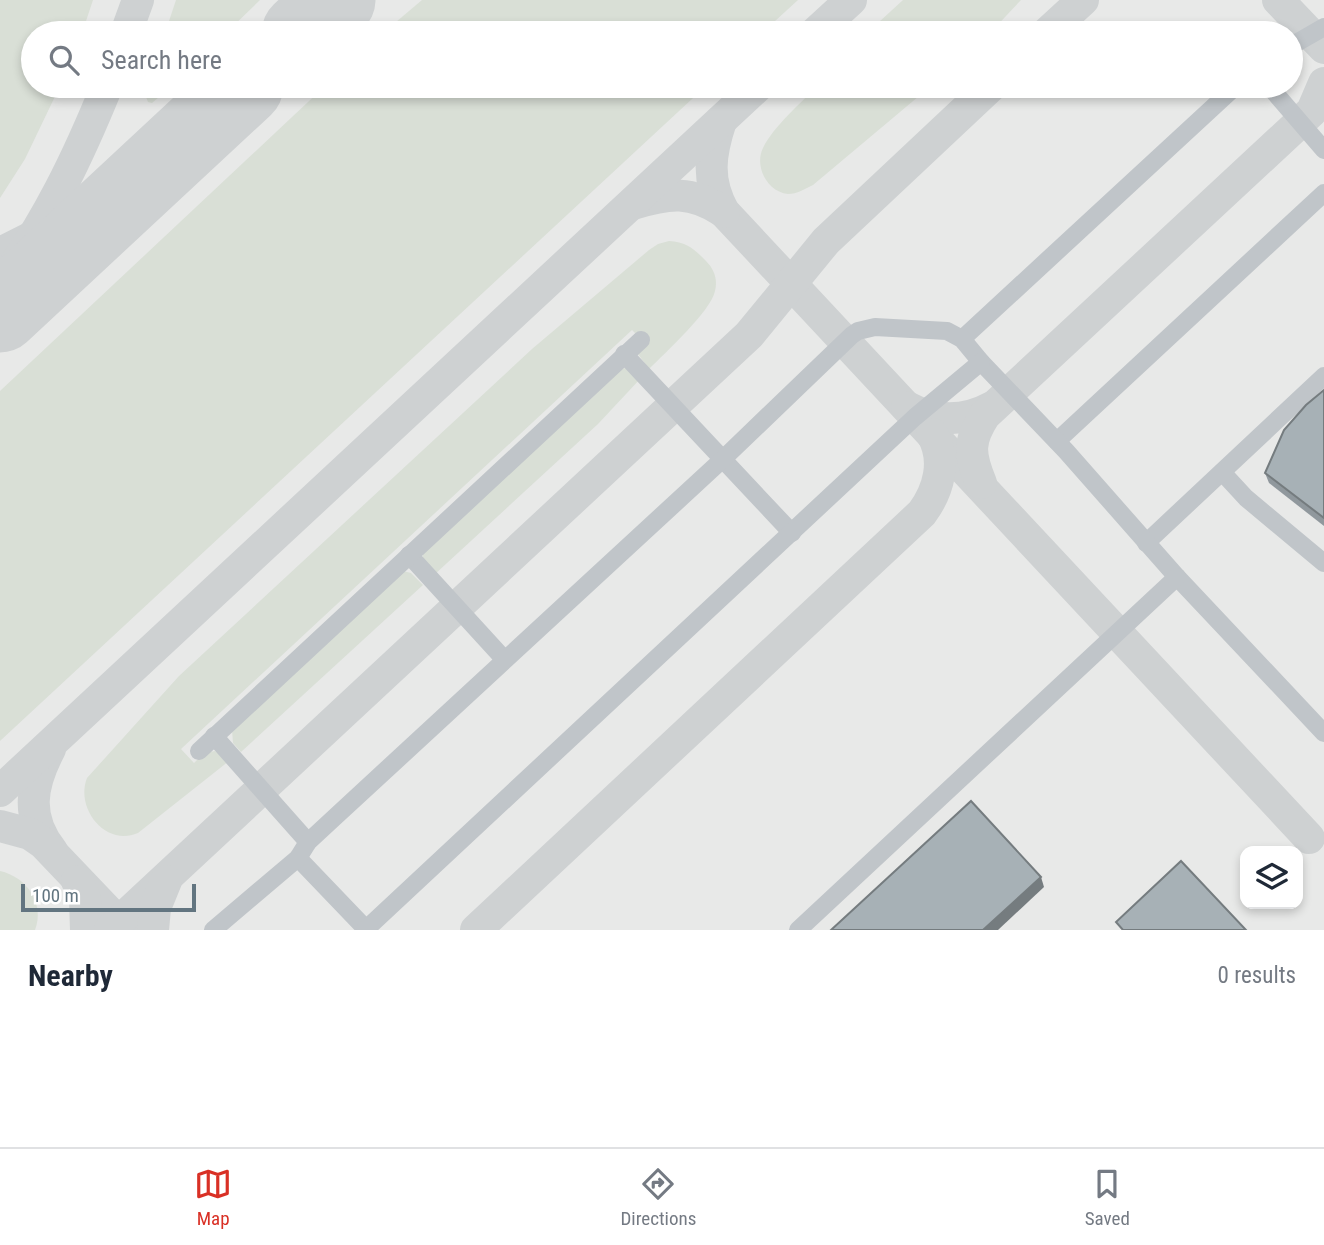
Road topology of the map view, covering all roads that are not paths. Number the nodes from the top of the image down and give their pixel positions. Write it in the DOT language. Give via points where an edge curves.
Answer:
graph roads {
  1 [pos="1324,27"];
  2 [pos="1303,39"];
  3 [pos="1223,98"];
  4 [pos="1279,98"];
  5 [pos="1324,150"];
  6 [pos="1324,193"];
  7 [pos="962,339"];
  8 [pos="640,340"];
  9 [pos="624,355"];
  10 [pos="981,362"];
  11 [pos="1324,376"];
  12 [pos="1057,441"];
  13 [pos="724,458"];
  14 [pos="1222,472"];
  15 [pos="792,533"];
  16 [pos="1146,543"];
  17 [pos="409,555"];
  18 [pos="1324,563"];
  19 [pos="1177,577"];
  20 [pos="504,659"];
  21 [pos="1324,733"];
  22 [pos="214,736"];
  23 [pos="198,751"];
  24 [pos="303,850"];
  25 [pos="213,930"];
  26 [pos="366,930"];
  27 [pos="798,930"];
  1 -- 2 [label="lane"];
  3 -- 7 [label="lane"];
  4 -- 5 [label="lane"];
  6 -- 12 [label="lane"];
  7 -- 10 [label="lane"];
  7 -- 13 [label="lane" via="947,331 875,327 858,331"];
  8 -- 9 [label="lane"];
  9 -- 13 [label="lane"];
  9 -- 17 [label="lane"];
  10 -- 12 [label="lane"];
  10 -- 15 [label="lane"];
  11 -- 14 [label="lane"];
  12 -- 16 [label="lane"];
  13 -- 15 [label="lane"];
  13 -- 20 [label="lane"];
  14 -- 16 [label="lane"];
  14 -- 18 [label="lane"];
  15 -- 26 [label="lane"];
  16 -- 19 [label="lane"];
  17 -- 20 [label="lane"];
  17 -- 22 [label="lane"];
  19 -- 21 [label="lane"];
  19 -- 27 [label="lane"];
  20 -- 24 [label="lane"];
  22 -- 23 [label="lane"];
  22 -- 24 [label="lane"];
  24 -- 25 [label="lane"];
  24 -- 26 [label="lane"];
}
